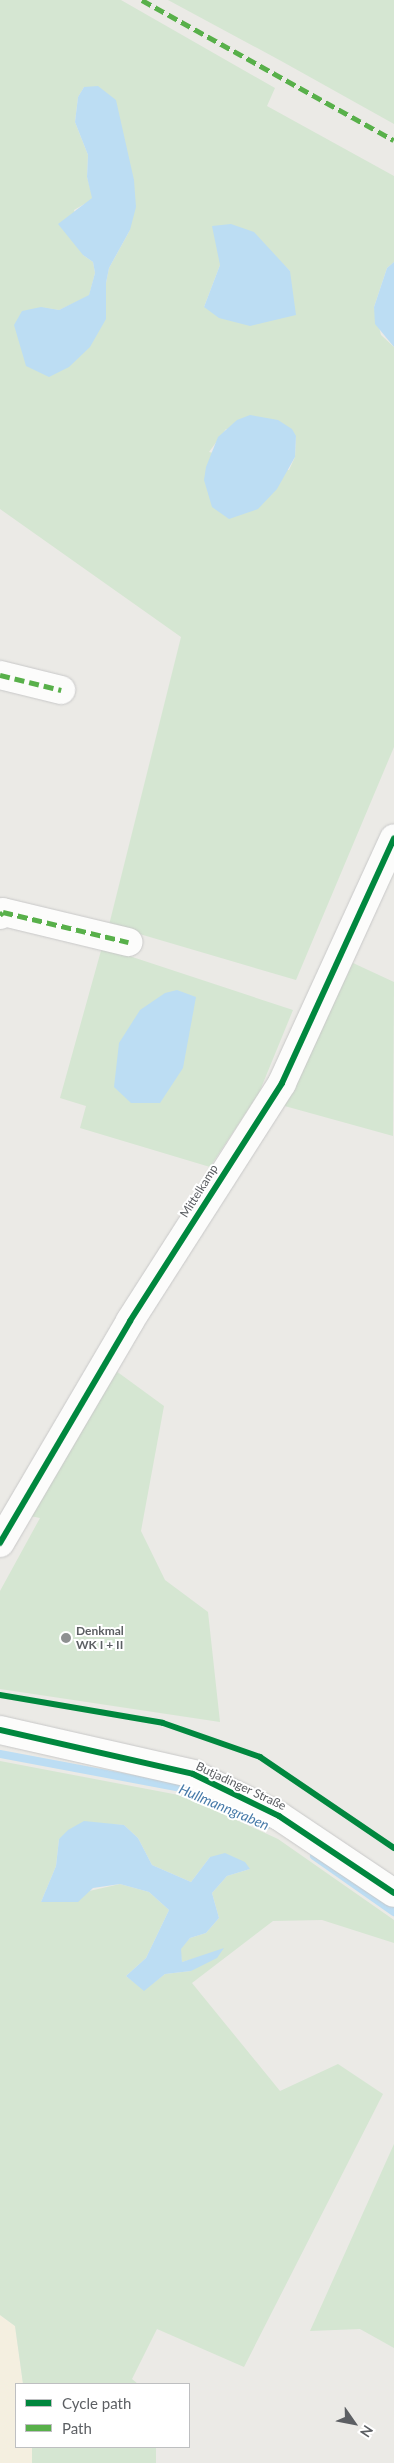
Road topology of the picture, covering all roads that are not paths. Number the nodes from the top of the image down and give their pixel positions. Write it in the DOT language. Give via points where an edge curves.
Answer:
graph roads {
  1 [pos="0,675"];
  2 [pos="62,690"];
  3 [pos="394,838"];
  4 [pos="0,915"];
  5 [pos="128,942"];
  6 [pos="0,1543"];
  7 [pos="0,1730"];
  8 [pos="394,1893"];
  1 -- 2 [label="street"];
  3 -- 6 [label="street, Mittelkamp" via="282,1083 130,1321"];
  4 -- 5 [label="street" via="3,912"];
  7 -- 8 [label="street, Butjadinger Straße" via="193,1774 279,1816"];
}
